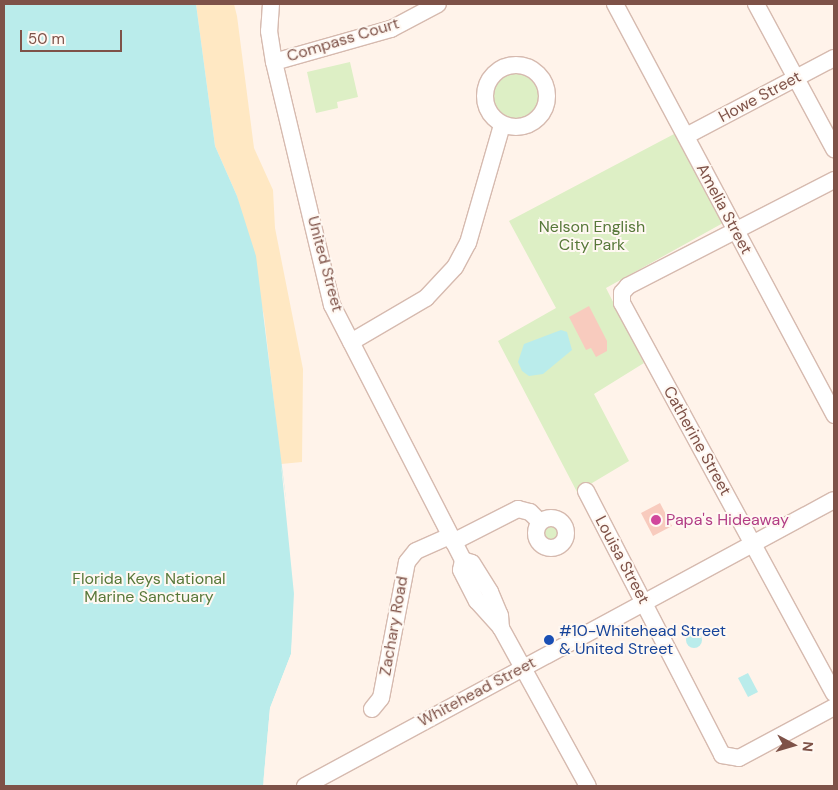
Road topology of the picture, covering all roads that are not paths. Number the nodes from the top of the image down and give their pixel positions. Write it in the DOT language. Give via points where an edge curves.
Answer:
graph roads {
  1 [pos="271,4"];
  2 [pos="438,4"];
  3 [pos="615,4"];
  4 [pos="756,4"];
  5 [pos="834,58"];
  6 [pos="274,62"];
  7 [pos="796,78"];
  8 [pos="502,125"];
  9 [pos="686,136"];
  10 [pos="834,148"];
  11 [pos="834,180"];
  12 [pos="736,231"];
  13 [pos="351,342"];
  14 [pos="834,415"];
  15 [pos="586,491"];
  16 [pos="834,500"];
  17 [pos="540,522"];
  18 [pos="452,539"];
  19 [pos="753,544"];
  20 [pos="644,600"];
  21 [pos="523,668"];
  22 [pos="834,693"];
  23 [pos="834,707"];
  24 [pos="372,709"];
  25 [pos="305,786"];
  26 [pos="588,786"];
  1 -- 6 [label="street, United Street" via="269,31"];
  2 -- 6 [label="street, Compass Court" via="391,29"];
  3 -- 9 [label="street, Amelia Street"];
  4 -- 7 [label="street"];
  5 -- 7 [label="street, Howe Street"];
  6 -- 13 [label="street, United Street" via="332,305"];
  7 -- 9 [label="street, Howe Street"];
  7 -- 10 [label="street"];
  8 -- 13 [label="street" via="468,243 455,267 426,298"];
  9 -- 12 [label="street, Amelia Street"];
  11 -- 12 [label="street"];
  12 -- 14 [label="street, Amelia Street"];
  12 -- 19 [label="street, Catherine Street" via="622,293 622,303"];
  13 -- 18 [label="street, United Street"];
  15 -- 20 [label="street, Louisa Street"];
  16 -- 19 [label="street, Whitehead Street"];
  17 -- 18 [label="street, Zachary Road" via="530,512 518,509"];
  18 -- 21 [label="street, United Street" via="463,560 461,570 477,601 501,628"];
  18 -- 24 [label="street, Zachary Road" via="416,551 407,562 381,698"];
  19 -- 20 [label="street, Whitehead Street"];
  19 -- 22 [label="street, Catherine Street"];
  20 -- 21 [label="street, Whitehead Street"];
  20 -- 23 [label="street, Louisa Street" via="722,755 739,758"];
  21 -- 25 [label="street, Whitehead Street"];
  21 -- 26 [label="street, United Street"];
}
